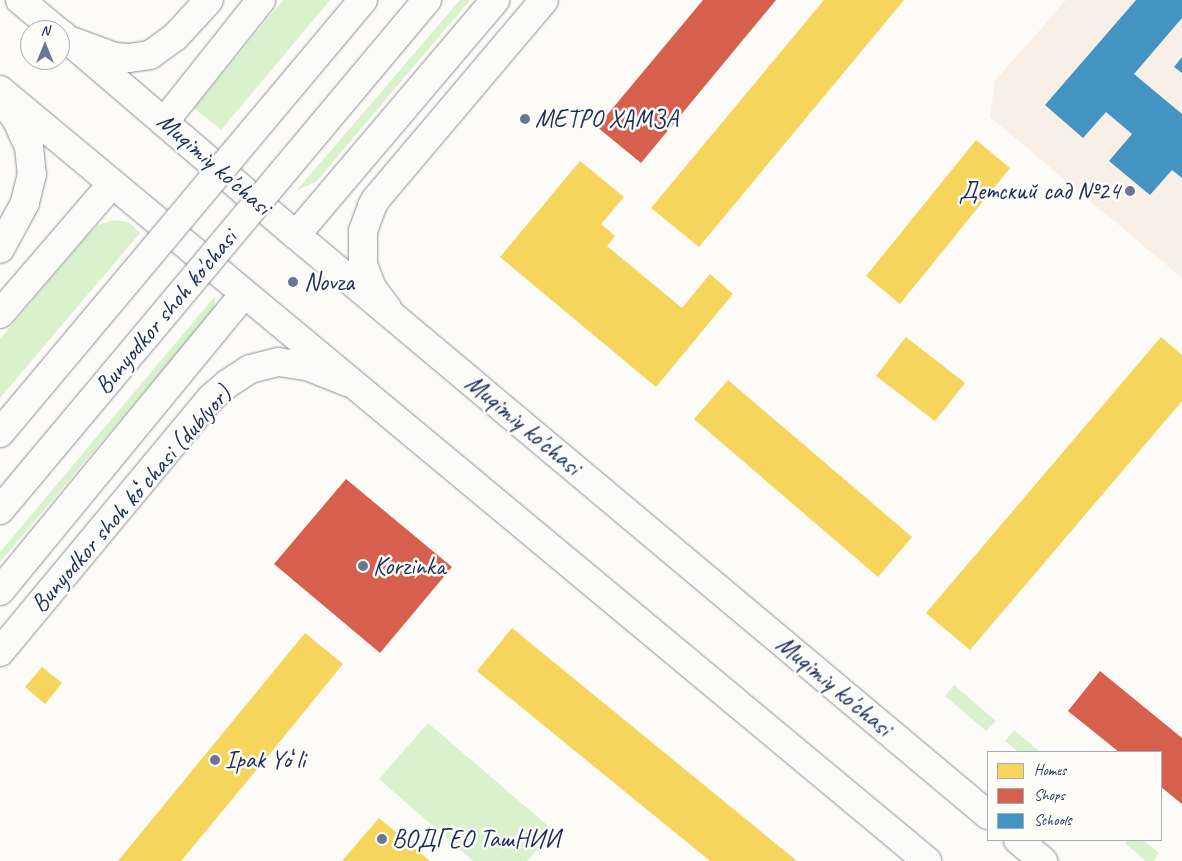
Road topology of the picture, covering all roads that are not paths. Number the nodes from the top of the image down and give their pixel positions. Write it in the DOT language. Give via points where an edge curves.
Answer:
graph roads {
  1 [pos="20,0"];
  2 [pos="209,0"];
  3 [pos="261,0"];
  4 [pos="363,0"];
  5 [pos="428,0"];
  6 [pos="495,0"];
  7 [pos="544,0"];
  8 [pos="44,20"];
  9 [pos="70,38"];
  10 [pos="70,42"];
  11 [pos="0,90"];
  12 [pos="0,97"];
  13 [pos="164,122"];
  14 [pos="111,185"];
  15 [pos="296,235"];
  16 [pos="0,249"];
  17 [pos="244,295"];
  18 [pos="391,313"];
  19 [pos="0,314"];
  20 [pos="357,388"];
  21 [pos="0,433"];
  22 [pos="0,510"];
  23 [pos="0,591"];
  24 [pos="0,652"];
  25 [pos="987,814"];
  26 [pos="1019,841"];
  27 [pos="927,861"];
  28 [pos="1043,861"];
  1 -- 8 [label="main road"];
  2 -- 9 [label="main road" via="176,37 150,55 115,58"];
  3 -- 13 [label="main road"];
  4 -- 21 [label="main road, Bunyodkor shoh ko'chasi, bridge"];
  5 -- 22 [label="main road, Bunyodkor shoh ko'chasi, bridge"];
  6 -- 15 [label="main road"];
  7 -- 18 [label="main road" via="376,199 368,214 362,239 363,264 372,288"];
  10 -- 13 [label="main road, Muqimiy ko'chasi"];
  11 -- 14 [label="main road"];
  12 -- 16 [label="main road" via="17,120 29,147 32,174 25,204"];
  13 -- 15 [label="main road, Muqimiy ko'chasi"];
  14 -- 17 [label="main road"];
  14 -- 19 [label="main road"];
  15 -- 18 [label="main road, Muqimiy ko'chasi"];
  17 -- 20 [label="main road"];
  17 -- 23 [label="main road"];
  18 -- 25 [label="main road, Muqimiy ko'chasi"];
  20 -- 24 [label="main road, Bunyodkor shoh koʻchasi (dublyor)" via="327,373 288,362 259,365 234,378 211,398"];
  20 -- 27 [label="main road"];
  26 -- 28 [label="main road"];
}
